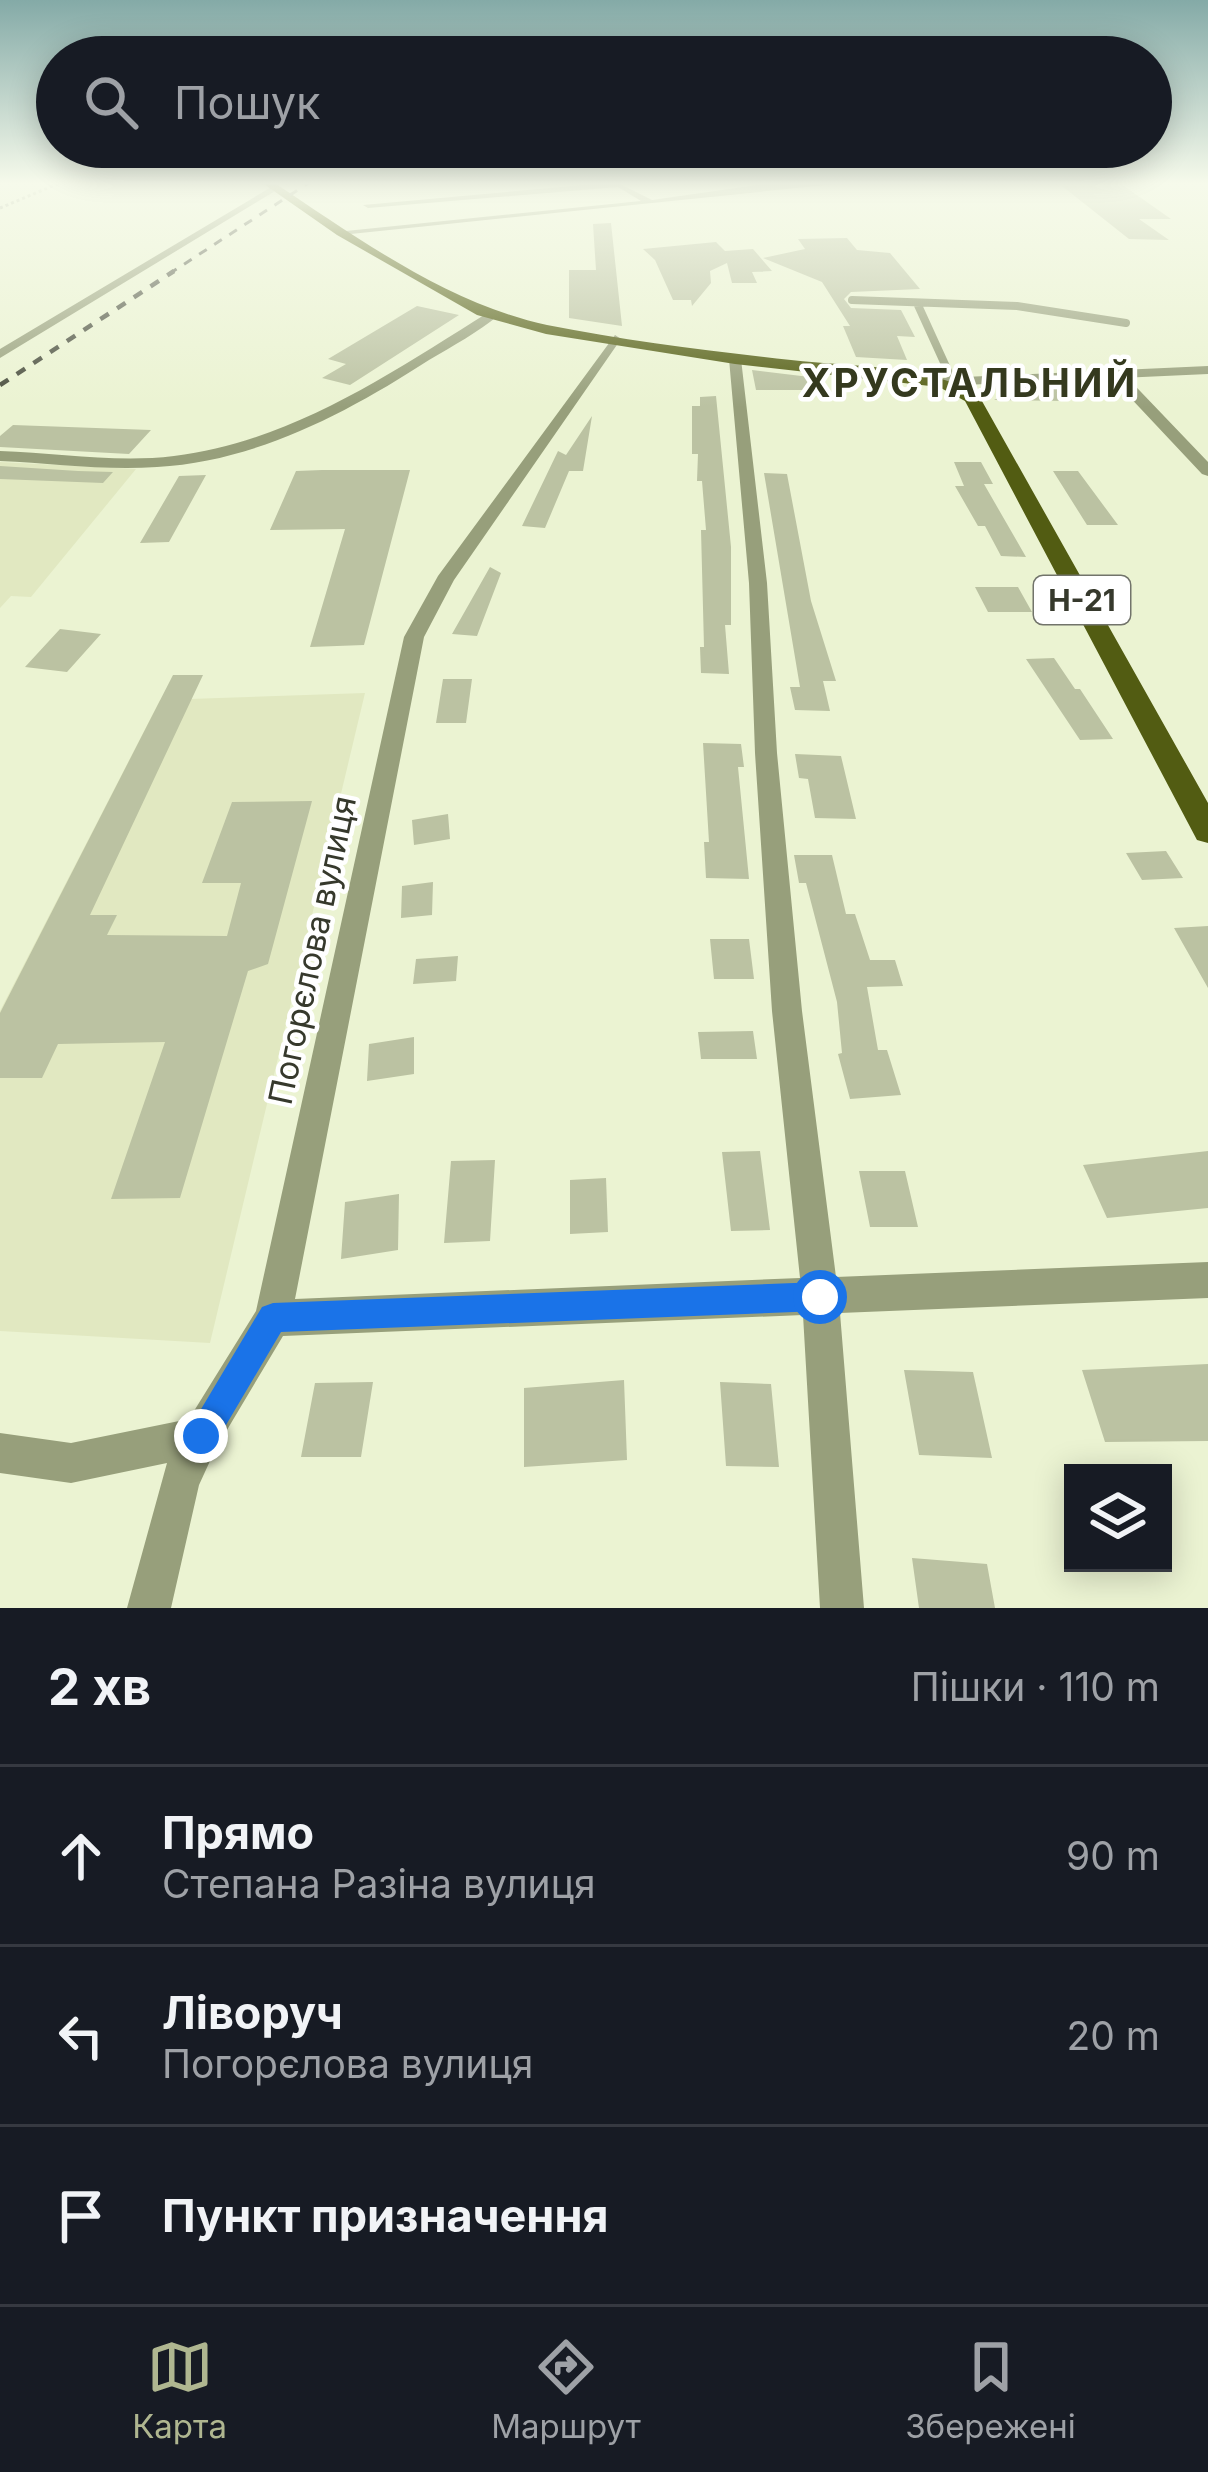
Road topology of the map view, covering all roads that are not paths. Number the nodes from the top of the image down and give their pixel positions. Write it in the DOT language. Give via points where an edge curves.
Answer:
graph roads {
  1 [pos="157,257"];
  2 [pos="383,257"];
  3 [pos="405,257"];
  4 [pos="852,300"];
  5 [pos="917,303"];
  6 [pos="493,315"];
  7 [pos="1126,322"];
  8 [pos="546,329"];
  9 [pos="615,339"];
  10 [pos="0,354"];
  11 [pos="735,359"];
  12 [pos="1208,370"];
  13 [pos="1114,373"];
  14 [pos="948,382"];
  15 [pos="0,456"];
  16 [pos="1208,471"];
  17 [pos="1208,831"];
  18 [pos="1208,1280"];
  19 [pos="820,1297"];
  20 [pos="273,1318"];
  21 [pos="201,1436"];
  22 [pos="0,1453"];
  23 [pos="149,1608"];
  24 [pos="842,1608"];
  1 -- 10 [label="street"];
  2 -- 6 [label="main road"];
  3 -- 8 [label="main road"];
  4 -- 5 [label="lane"];
  5 -- 7 [label="lane" via="1018,305"];
  5 -- 14 [label="lane" via="949,359"];
  6 -- 8 [label="main road"];
  6 -- 15 [label="street" via="349,404 277,437 176,461"];
  8 -- 9 [label="main road"];
  9 -- 11 [label="main road"];
  9 -- 20 [label="street, Погорєлова вулиця" via="445,580 414,637"];
  11 -- 14 [label="main road"];
  11 -- 19 [label="street" via="787,1011"];
  12 -- 13 [label="street"];
  13 -- 14 [label="street"];
  13 -- 16 [label="street"];
  14 -- 17 [label="main road, Н-21" via="980,412"];
  18 -- 19 [label="street"];
  19 -- 20 [label="street"];
  19 -- 24 [label="street"];
  20 -- 21 [label="street, Погорєлова вулиця"];
  21 -- 22 [label="street" via="71,1463"];
  21 -- 23 [label="street, Погорєлова вулиця" via="179,1482"];
}
